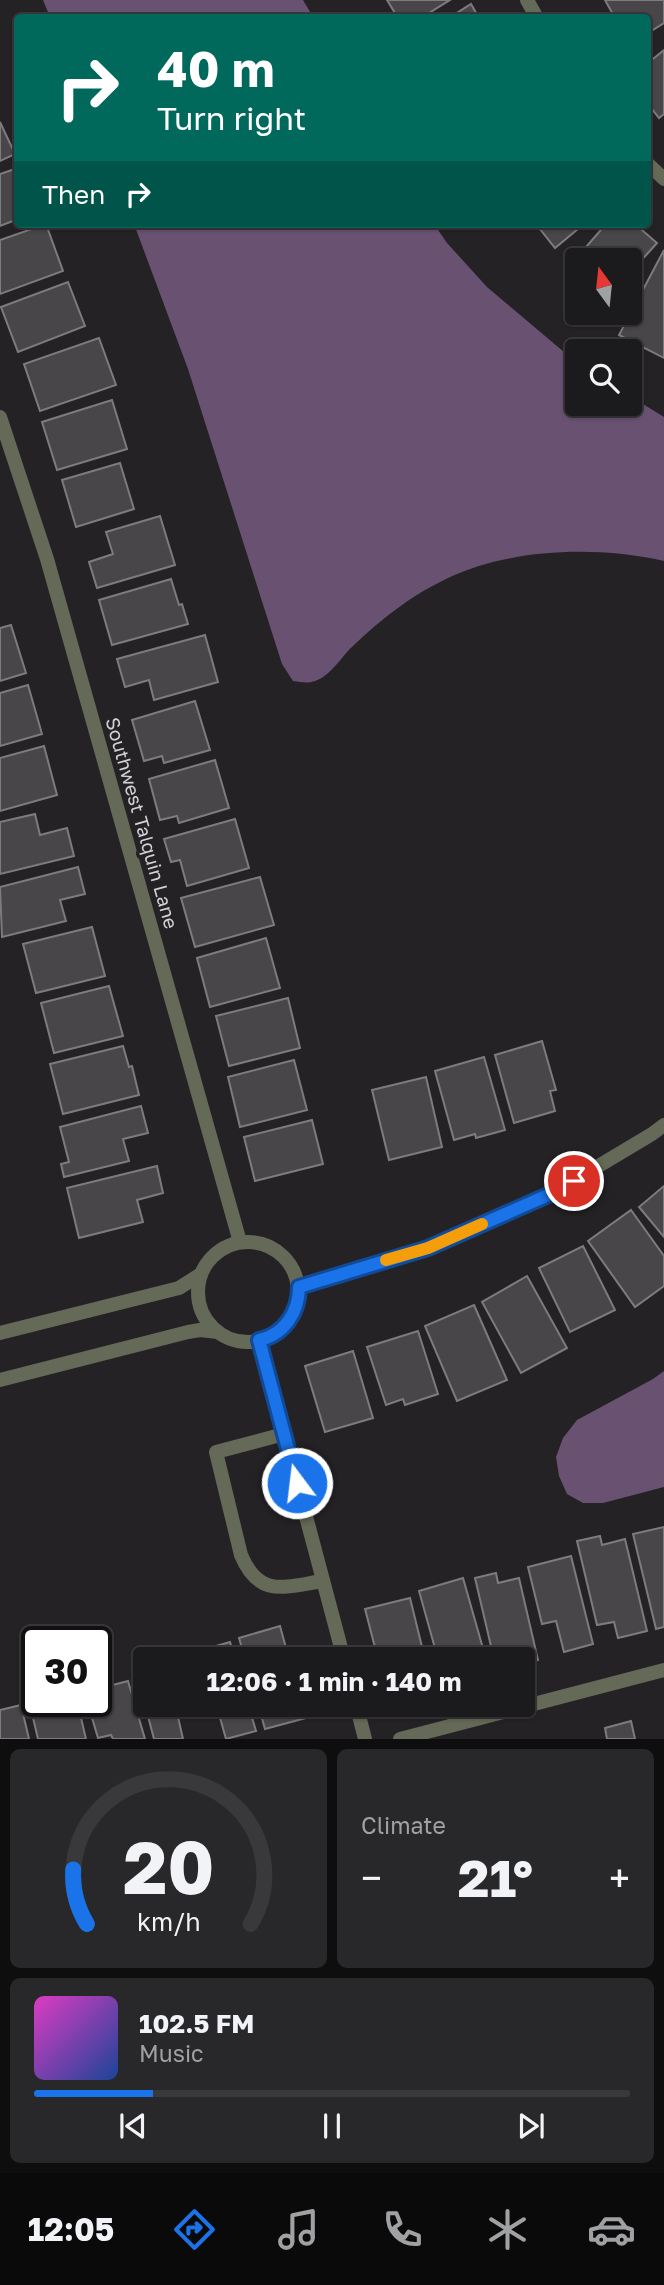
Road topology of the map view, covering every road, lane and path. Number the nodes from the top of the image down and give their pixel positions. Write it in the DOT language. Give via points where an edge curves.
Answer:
graph roads {
  1 [pos="651,167"];
  2 [pos="664,179"];
  3 [pos="0,417"];
  4 [pos="664,1125"];
  5 [pos="240,1242"];
  6 [pos="201,1274"];
  7 [pos="299,1287"];
  8 [pos="218,1332"];
  9 [pos="0,1334"];
  10 [pos="259,1340"];
  11 [pos="0,1380"];
  12 [pos="284,1434"];
  13 [pos="323,1581"];
  14 [pos="341,1647"];
  15 [pos="664,1670"];
  16 [pos="359,1717"];
  17 [pos="365,1739"];
  18 [pos="400,1739"];
  1 -- 2 [label="street"];
  3 -- 5 [label="street, Southwest Talquin Lane" via="47,559"];
  4 -- 7 [label="street" via="555,1192 428,1248"];
  5 -- 6 [label="street" via="223,1248"];
  5 -- 7 [label="street" via="275,1248 294,1270"];
  6 -- 8 [label="street" via="200,1308"];
  6 -- 9 [label="street" via="179,1288"];
  7 -- 10 [label="street" via="294,1313 284,1327"];
  8 -- 10 [label="street" via="234,1340"];
  8 -- 11 [label="street" via="188,1332"];
  10 -- 12 [label="street"];
  12 -- 13 [label="street"];
  12 -- 13 [label="street" via="216,1452 241,1555 256,1580 269,1586"];
  13 -- 14 [label="street"];
  15 -- 18 [label="street"];
  16 -- 17 [label="street"];
}
